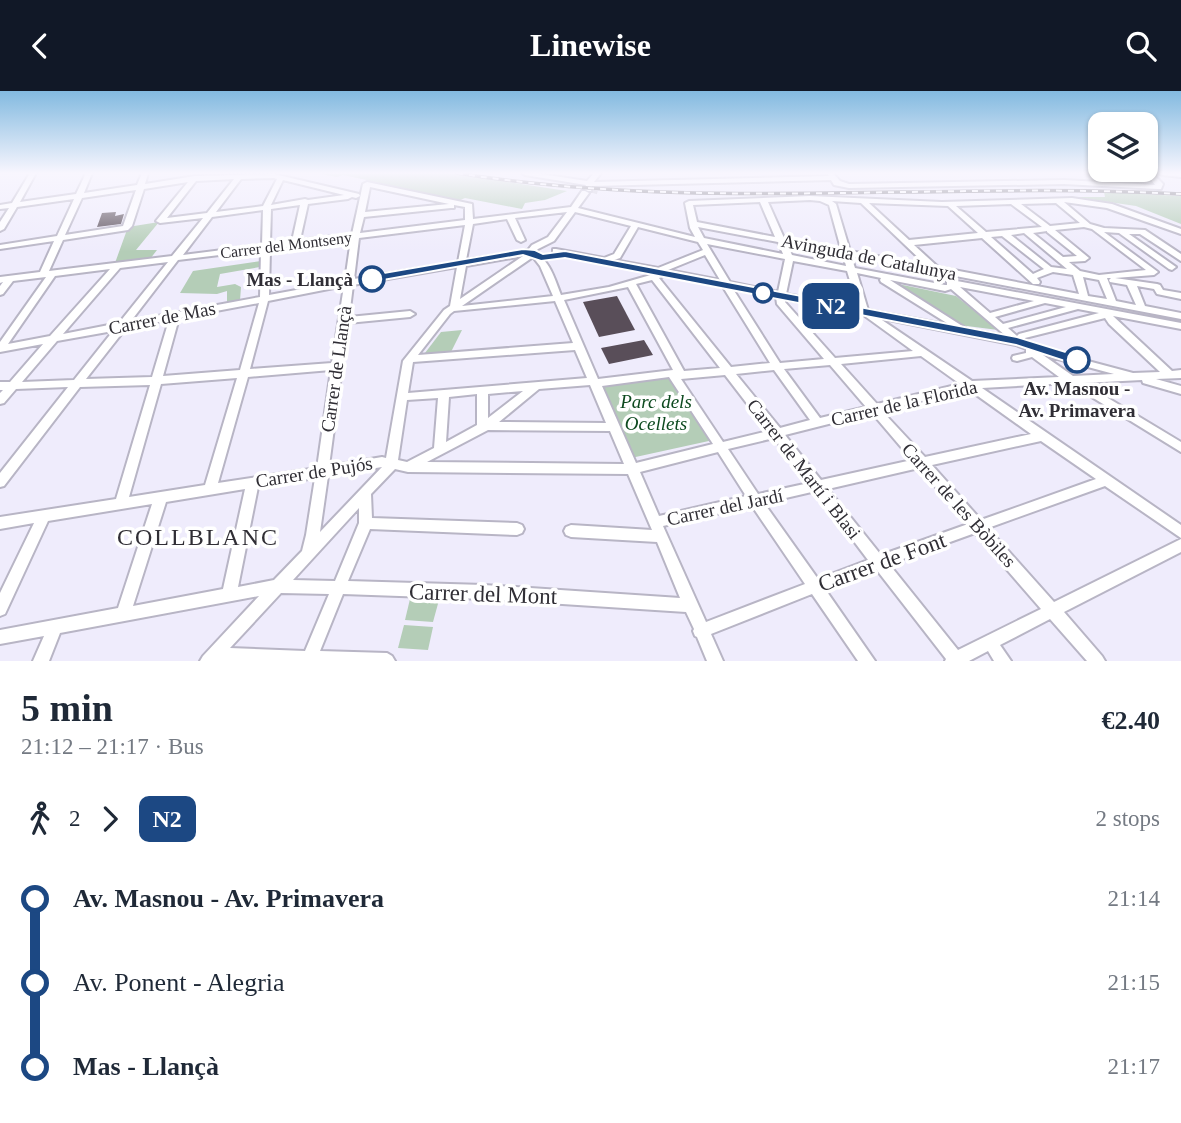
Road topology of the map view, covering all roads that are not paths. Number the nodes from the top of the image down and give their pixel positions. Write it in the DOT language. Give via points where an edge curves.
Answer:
graph roads {
  1 [pos="18,200"];
  2 [pos="46,200"];
  3 [pos="77,200"];
  4 [pos="137,200"];
  5 [pos="177,200"];
  6 [pos="222,200"];
  7 [pos="270,200"];
  8 [pos="311,200"];
  9 [pos="363,200"];
  10 [pos="429,200"];
  11 [pos="581,200"];
  12 [pos="763,200"];
  13 [pos="772,200"];
  14 [pos="822,200"];
  15 [pos="1056,200"];
  16 [pos="304,201"];
  17 [pos="832,201"];
  18 [pos="1012,201"];
  19 [pos="864,202"];
  20 [pos="15,204"];
  21 [pos="950,204"];
  22 [pos="267,205"];
  23 [pos="461,205"];
  24 [pos="0,207"];
  25 [pos="575,207"];
  26 [pos="211,214"];
  27 [pos="360,215"];
  28 [pos="510,217"];
  29 [pos="469,222"];
  30 [pos="635,225"];
  31 [pos="695,225"];
  32 [pos="1091,227"];
  33 [pos="0,229"];
  34 [pos="1048,229"];
  35 [pos="1159,229"];
  36 [pos="1027,231"];
  37 [pos="1139,231"];
  38 [pos="1181,232"];
  39 [pos="1004,233"];
  40 [pos="1123,233"];
  41 [pos="985,235"];
  42 [pos="356,236"];
  43 [pos="59,238"];
  44 [pos="521,240"];
  45 [pos="701,240"];
  46 [pos="782,241"];
  47 [pos="906,243"];
  48 [pos="295,244"];
  49 [pos="541,245"];
  50 [pos="0,247"];
  51 [pos="265,248"];
  52 [pos="708,251"];
  53 [pos="547,253"];
  54 [pos="845,254"];
  55 [pos="789,257"];
  56 [pos="175,258"];
  57 [pos="1181,258"];
  58 [pos="1062,260"];
  59 [pos="602,261"];
  60 [pos="462,263"];
  61 [pos="118,265"];
  62 [pos="1177,268"];
  63 [pos="1049,269"];
  64 [pos="936,270"];
  65 [pos="852,271"];
  66 [pos="1154,272"];
  67 [pos="48,274"];
  68 [pos="657,274"];
  69 [pos="1077,274"];
  70 [pos="1031,278"];
  71 [pos="1103,278"];
  72 [pos="884,279"];
  73 [pos="5,280"];
  74 [pos="348,283"];
  75 [pos="1131,283"];
  76 [pos="631,284"];
  77 [pos="951,284"];
  78 [pos="729,287"];
  79 [pos="1044,290"];
  80 [pos="0,292"];
  81 [pos="1084,295"];
  82 [pos="1181,296"];
  83 [pos="780,297"];
  84 [pos="559,298"];
  85 [pos="264,299"];
  86 [pos="1112,300"];
  87 [pos="1043,301"];
  88 [pos="1141,306"];
  89 [pos="454,307"];
  90 [pos="1078,307"];
  91 [pos="866,313"];
  92 [pos="1106,313"];
  93 [pos="410,314"];
  94 [pos="992,315"];
  95 [pos="1177,315"];
  96 [pos="175,316"];
  97 [pos="343,321"];
  98 [pos="122,326"];
  99 [pos="1006,326"];
  100 [pos="1181,326"];
  101 [pos="962,329"];
  102 [pos="55,338"];
  103 [pos="1017,342"];
  104 [pos="579,346"];
  105 [pos="0,349"];
  106 [pos="922,353"];
  107 [pos="410,359"];
  108 [pos="831,360"];
  109 [pos="776,365"];
  110 [pos="336,366"];
  111 [pos="726,370"];
  112 [pos="245,373"];
  113 [pos="676,374"];
  114 [pos="1176,375"];
  115 [pos="1136,376"];
  116 [pos="157,380"];
  117 [pos="1071,380"];
  118 [pos="594,382"];
  119 [pos="78,383"];
  120 [pos="13,385"];
  121 [pos="969,385"];
  122 [pos="0,386"];
  123 [pos="535,387"];
  124 [pos="482,390"];
  125 [pos="1181,390"];
  126 [pos="444,394"];
  127 [pos="401,397"];
  128 [pos="0,400"];
  129 [pos="875,409"];
  130 [pos="818,423"];
  131 [pos="485,427"];
  132 [pos="613,427"];
  133 [pos="777,433"];
  134 [pos="1181,434"];
  135 [pos="1042,436"];
  136 [pos="1170,440"];
  137 [pos="1181,448"];
  138 [pos="440,449"];
  139 [pos="721,449"];
  140 [pos="922,463"];
  141 [pos="391,465"];
  142 [pos="408,467"];
  143 [pos="632,469"];
  144 [pos="321,471"];
  145 [pos="1105,481"];
  146 [pos="0,482"];
  147 [pos="253,482"];
  148 [pos="819,486"];
  149 [pos="210,489"];
  150 [pos="365,493"];
  151 [pos="161,497"];
  152 [pos="756,502"];
  153 [pos="121,504"];
  154 [pos="44,516"];
  155 [pos="654,522"];
  156 [pos="0,523"];
  157 [pos="366,523"];
  158 [pos="979,526"];
  159 [pos="517,529"];
  160 [pos="571,531"];
  161 [pos="1181,532"];
  162 [pos="660,536"];
  163 [pos="1181,545"];
  164 [pos="308,554"];
  165 [pos="879,562"];
  166 [pos="278,586"];
  167 [pos="814,587"];
  168 [pos="337,588"];
  169 [pos="229,595"];
  170 [pos="689,604"];
  171 [pos="0,609"];
  172 [pos="1054,612"];
  173 [pos="123,615"];
  174 [pos="56,626"];
  175 [pos="700,631"];
  176 [pos="0,637"];
  177 [pos="213,656"];
  178 [pos="309,659"];
  179 [pos="955,660"];
  180 [pos="41,661"];
  181 [pos="371,661"];
  182 [pos="387,661"];
  183 [pos="715,661"];
  184 [pos="867,661"];
  185 [pos="1097,661"];
  1 -- 20 [label="street"];
  2 -- 20 [label="street"];
  3 -- 43 [label="street"];
  4 -- 43 [label="street" via="128,226"];
  5 -- 26 [label="street" via="160,221"];
  6 -- 26 [label="street"];
  7 -- 22 [label="street"];
  8 -- 16 [label="street"];
  9 -- 27 [label="street, Carrer de Llançà"];
  10 -- 23 [label="street"];
  11 -- 25 [label="street"];
  12 -- 13 [label="street"];
  12 -- 31 [label="street" via="689,203"];
  12 -- 46 [label="street"];
  14 -- 17 [label="street"];
  15 -- 18 [label="street"];
  15 -- 32 [label="street"];
  15 -- 38 [label="street" via="1104,205"];
  16 -- 22 [label="street"];
  16 -- 48 [label="street"];
  17 -- 19 [label="street"];
  17 -- 54 [label="street"];
  18 -- 21 [label="street"];
  18 -- 34 [label="street"];
  19 -- 21 [label="street"];
  19 -- 47 [label="street"];
  20 -- 24 [label="street"];
  20 -- 33 [label="street"];
  21 -- 41 [label="street"];
  22 -- 26 [label="street"];
  22 -- 51 [label="street"];
  23 -- 27 [label="street"];
  23 -- 29 [label="street" via="469,206"];
  25 -- 28 [label="street, Carrer del Montseny"];
  25 -- 30 [label="street, Avinguda de Catalunya"];
  25 -- 53 [label="street"];
  26 -- 56 [label="street"];
  27 -- 42 [label="street, Carrer de Llançà"];
  28 -- 29 [label="street, Carrer del Montseny"];
  28 -- 44 [label="street"];
  29 -- 42 [label="street, Carrer del Montseny"];
  29 -- 60 [label="street"];
  30 -- 45 [label="street, Avinguda de Catalunya"];
  30 -- 59 [label="street" via="617,256"];
  31 -- 45 [label="street"];
  31 -- 46 [label="street, Avinguda de Catalunya"];
  32 -- 34 [label="street"];
  32 -- 37 [label="street"];
  32 -- 66 [label="street"];
  34 -- 36 [label="street"];
  34 -- 58 [label="street" via="1085,258"];
  35 -- 37 [label="street"];
  36 -- 39 [label="street"];
  36 -- 58 [label="street"];
  37 -- 57 [label="street"];
  39 -- 41 [label="street"];
  39 -- 63 [label="street"];
  40 -- 62 [label="street"];
  41 -- 47 [label="street"];
  41 -- 70 [label="street"];
  42 -- 48 [label="street, Carrer del Montseny"];
  42 -- 74 [label="street, Carrer de Llançà"];
  43 -- 50 [label="street"];
  43 -- 67 [label="street"];
  45 -- 52 [label="street"];
  45 -- 55 [label="street, Avinguda de Catalunya"];
  46 -- 54 [label="street, Avinguda de Catalunya"];
  46 -- 55 [label="street"];
  47 -- 64 [label="street"];
  48 -- 51 [label="street, Carrer del Montseny"];
  49 -- 53 [label="street"];
  51 -- 56 [label="street, Carrer del Montseny"];
  51 -- 85 [label="street"];
  52 -- 68 [label="street"];
  52 -- 78 [label="street"];
  53 -- 59 [label="street"];
  53 -- 60 [label="street, Carrer de Mas"];
  53 -- 84 [label="street"];
  53 -- 89 [label="street" via="520,260"];
  54 -- 64 [label="street, Avinguda de Catalunya"];
  54 -- 65 [label="street"];
  55 -- 65 [label="street, Avinguda de Catalunya"];
  55 -- 83 [label="street"];
  56 -- 61 [label="street, Carrer del Montseny"];
  56 -- 98 [label="street"];
  58 -- 69 [label="street"];
  59 -- 68 [label="street"];
  60 -- 74 [label="street, Carrer de Mas"];
  60 -- 89 [label="street"];
  61 -- 67 [label="street, Carrer del Montseny"];
  61 -- 102 [label="street"];
  62 -- 66 [label="street"];
  63 -- 69 [label="street"];
  63 -- 70 [label="street"];
  64 -- 77 [label="street"];
  64 -- 79 [label="street, Avinguda de Catalunya"];
  65 -- 77 [label="street, Avinguda de Catalunya" via="945,288"];
  65 -- 91 [label="street"];
  66 -- 71 [label="street"];
  67 -- 73 [label="street, Carrer del Montseny"];
  67 -- 105 [label="street"];
  68 -- 76 [label="street"];
  68 -- 78 [label="street"];
  68 -- 111 [label="street, Carrer de Martí i Blasi"];
  69 -- 71 [label="street"];
  69 -- 81 [label="street"];
  70 -- 79 [label="street"];
  71 -- 75 [label="street"];
  71 -- 86 [label="street"];
  72 -- 101 [label="street"];
  73 -- 80 [label="street"];
  74 -- 85 [label="street, Carrer de Mas"];
  74 -- 97 [label="street, Carrer de Llançà"];
  75 -- 82 [label="street"];
  75 -- 88 [label="street"];
  76 -- 84 [label="street"];
  76 -- 113 [label="street"];
  77 -- 87 [label="street, Avinguda de Catalunya"];
  77 -- 103 [label="street"];
  78 -- 83 [label="street"];
  78 -- 109 [label="street"];
  79 -- 87 [label="street"];
  79 -- 95 [label="street, Avinguda de Catalunya"];
  83 -- 91 [label="street"];
  83 -- 108 [label="street, Carrer de les Bòbiles"];
  84 -- 89 [label="street"];
  84 -- 104 [label="street"];
  85 -- 96 [label="street, Carrer de Mas"];
  85 -- 112 [label="street"];
  87 -- 90 [label="street, Avinguda de Catalunya"];
  87 -- 94 [label="street"];
  89 -- 107 [label="street"];
  90 -- 92 [label="street, Avinguda de Catalunya"];
  90 -- 99 [label="street"];
  91 -- 103 [label="street"];
  91 -- 106 [label="street"];
  92 -- 100 [label="street, Avinguda de Catalunya"];
  92 -- 103 [label="street" via="1022,336"];
  92 -- 114 [label="street"];
  93 -- 97 [label="street"];
  96 -- 98 [label="street, Carrer de Mas"];
  96 -- 116 [label="street"];
  97 -- 110 [label="street, Carrer de Llançà"];
  98 -- 102 [label="street, Carrer de Mas"];
  98 -- 119 [label="street"];
  102 -- 105 [label="street, Carrer de Mas"];
  102 -- 120 [label="street"];
  103 -- 115 [label="street"];
  103 -- 117 [label="street"];
  104 -- 107 [label="street"];
  104 -- 118 [label="street"];
  106 -- 108 [label="street"];
  106 -- 121 [label="street"];
  107 -- 127 [label="street"];
  108 -- 109 [label="street"];
  108 -- 129 [label="street, Carrer de les Bòbiles"];
  109 -- 111 [label="street"];
  109 -- 130 [label="street"];
  110 -- 112 [label="street"];
  110 -- 144 [label="street, Carrer de Llançà"];
  111 -- 113 [label="street"];
  111 -- 133 [label="street, Carrer de Martí i Blasi"];
  112 -- 116 [label="street"];
  112 -- 149 [label="street"];
  113 -- 118 [label="street"];
  113 -- 139 [label="street"];
  114 -- 115 [label="street, Carrer de la Florida"];
  115 -- 117 [label="street, Carrer de la Florida"];
  115 -- 125 [label="street"];
  116 -- 119 [label="street"];
  116 -- 153 [label="street"];
  117 -- 121 [label="street, Carrer de la Florida"];
  117 -- 136 [label="street"];
  118 -- 123 [label="street"];
  118 -- 132 [label="street"];
  119 -- 120 [label="street"];
  119 -- 146 [label="street"];
  120 -- 122 [label="street"];
  120 -- 128 [label="street"];
  121 -- 129 [label="street, Carrer de la Florida"];
  121 -- 135 [label="street"];
  123 -- 124 [label="street"];
  123 -- 131 [label="street"];
  124 -- 126 [label="street"];
  124 -- 131 [label="street"];
  126 -- 127 [label="street"];
  126 -- 138 [label="street"];
  127 -- 141 [label="street"];
  129 -- 130 [label="street, Carrer de la Florida"];
  129 -- 140 [label="street, Carrer de les Bòbiles"];
  130 -- 133 [label="street, Carrer de la Florida"];
  131 -- 132 [label="street"];
  131 -- 138 [label="street"];
  132 -- 143 [label="street"];
  133 -- 139 [label="street, Carrer de la Florida"];
  133 -- 148 [label="street, Carrer de Martí i Blasi"];
  134 -- 136 [label="street"];
  135 -- 140 [label="street, Carrer del Jardí"];
  135 -- 145 [label="street"];
  136 -- 137 [label="street"];
  138 -- 142 [label="street"];
  139 -- 143 [label="street, Carrer de la Florida"];
  139 -- 152 [label="street"];
  140 -- 148 [label="street, Carrer del Jardí"];
  140 -- 158 [label="street, Carrer de les Bòbiles"];
  141 -- 142 [label="street, Carrer de Pujós"];
  141 -- 144 [label="street, Carrer de Pujós" via="382,462"];
  141 -- 150 [label="street"];
  142 -- 143 [label="street, Carrer de Pujós"];
  143 -- 155 [label="street"];
  144 -- 147 [label="street, Carrer de Pujós"];
  144 -- 164 [label="street, Carrer de Llançà"];
  145 -- 158 [label="street, Carrer de Font"];
  145 -- 161 [label="street"];
  147 -- 149 [label="street, Carrer de Pujós"];
  147 -- 169 [label="street"];
  148 -- 152 [label="street, Carrer del Jardí"];
  148 -- 165 [label="street, Carrer de Martí i Blasi"];
  149 -- 151 [label="street, Carrer de Pujós"];
  150 -- 157 [label="street"];
  150 -- 164 [label="street"];
  151 -- 153 [label="street, Carrer de Pujós"];
  151 -- 173 [label="street"];
  152 -- 155 [label="street, Carrer del Jardí"];
  152 -- 167 [label="street"];
  153 -- 154 [label="street, Carrer de Pujós"];
  154 -- 156 [label="street, Carrer de Pujós"];
  154 -- 171 [label="street"];
  155 -- 162 [label="street"];
  157 -- 159 [label="street"];
  157 -- 168 [label="street"];
  158 -- 165 [label="street, Carrer de Font"];
  158 -- 172 [label="street, Carrer de les Bòbiles"];
  160 -- 162 [label="street"];
  162 -- 170 [label="street"];
  163 -- 172 [label="street"];
  164 -- 166 [label="street"];
  165 -- 167 [label="street, Carrer de Font"];
  165 -- 179 [label="street, Carrer de Martí i Blasi"];
  166 -- 168 [label="street, Carrer del Mont"];
  166 -- 169 [label="street, Carrer del Mont"];
  166 -- 177 [label="street"];
  167 -- 175 [label="street, Carrer de Font"];
  167 -- 184 [label="street"];
  168 -- 170 [label="street, Carrer del Mont"];
  168 -- 178 [label="street"];
  169 -- 173 [label="street, Carrer del Mont"];
  170 -- 175 [label="street"];
  172 -- 179 [label="street"];
  172 -- 185 [label="street, Carrer de les Bòbiles"];
  173 -- 174 [label="street, Carrer del Mont"];
  174 -- 176 [label="street, Carrer del Mont"];
  174 -- 180 [label="street"];
  175 -- 183 [label="street"];
  177 -- 178 [label="street"];
  178 -- 181 [label="street"];
  181 -- 182 [label="street"];
}
